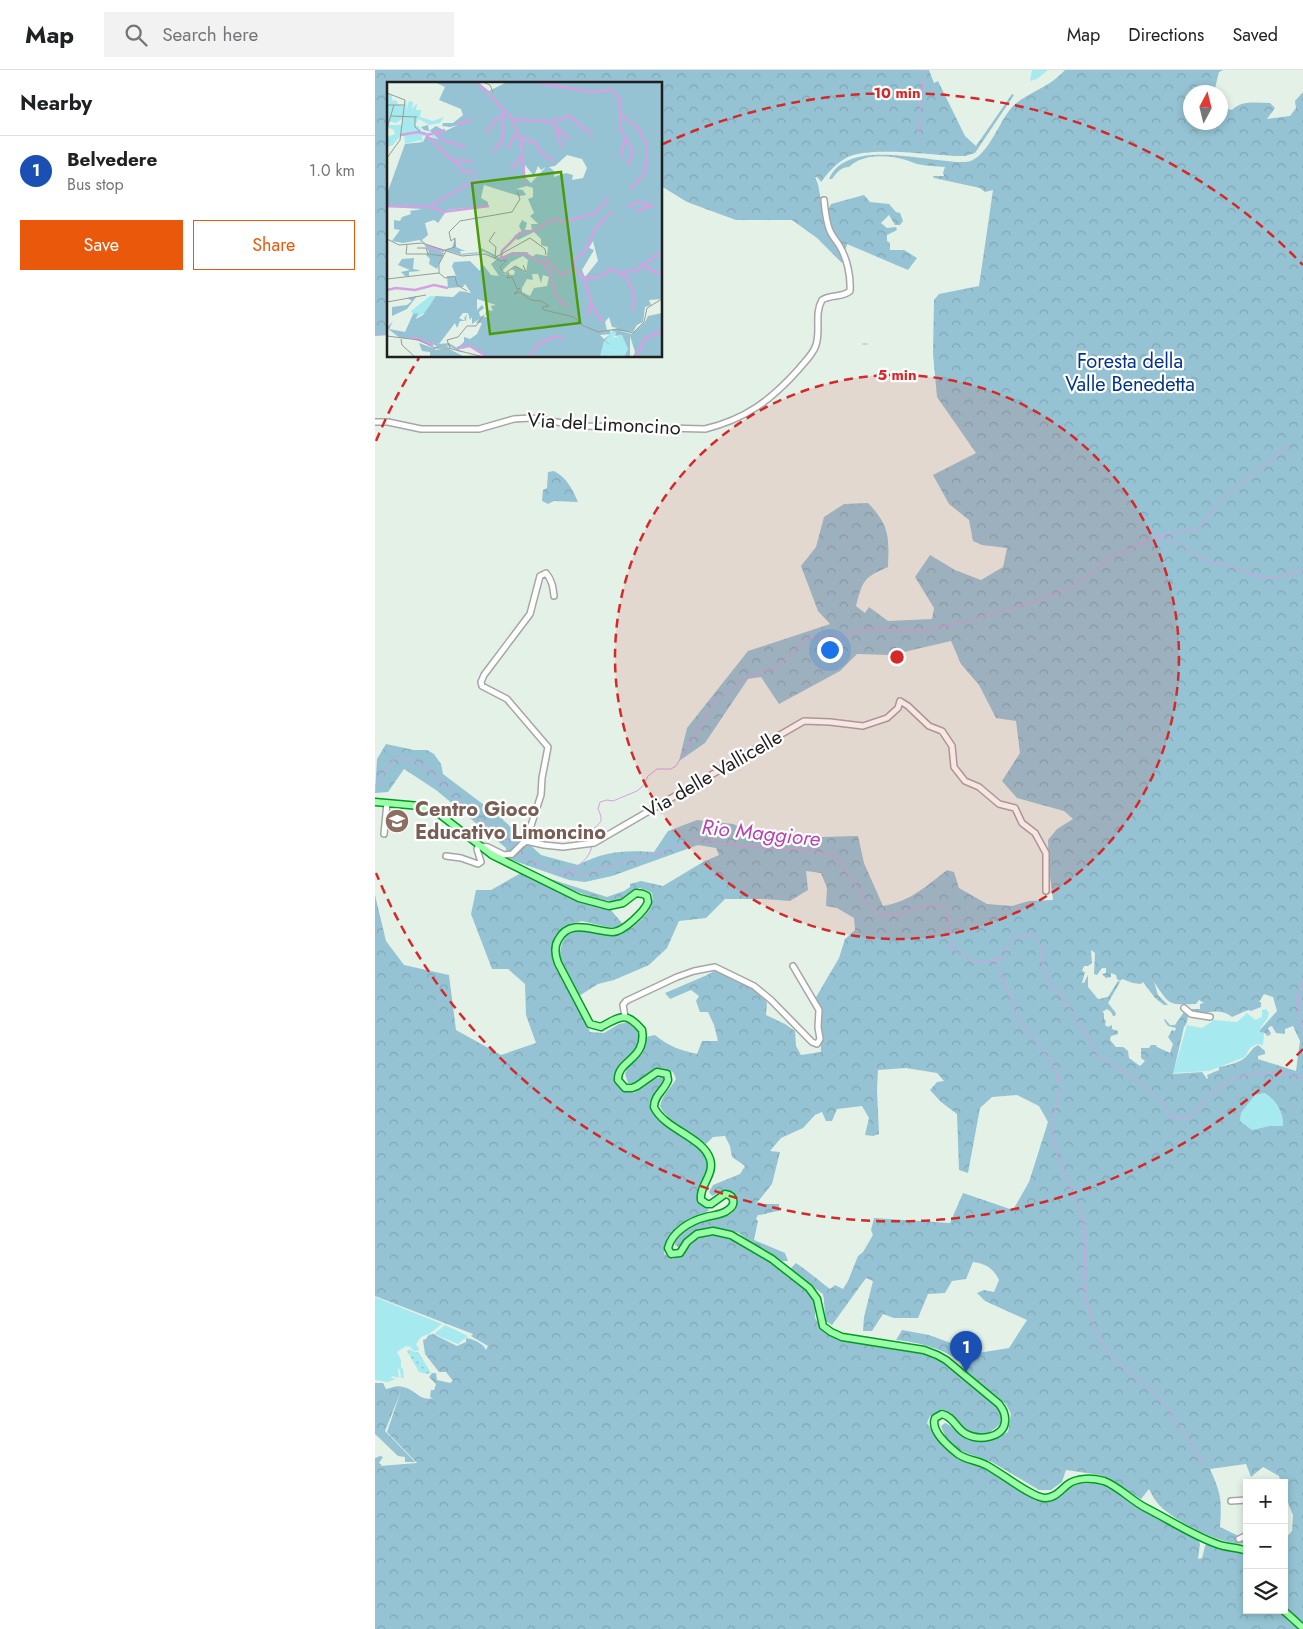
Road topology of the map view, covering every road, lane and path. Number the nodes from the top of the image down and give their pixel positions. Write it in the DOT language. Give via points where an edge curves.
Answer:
graph roads {
  1 [pos="824,200"];
  2 [pos="375,422"];
  3 [pos="554,596"];
  4 [pos="375,802"];
  5 [pos="387,803"];
  6 [pos="384,834"];
  7 [pos="524,842"];
  8 [pos="480,846"];
  9 [pos="446,856"];
  10 [pos="1046,891"];
  11 [pos="793,966"];
  12 [pos="1184,1008"];
  13 [pos="625,1016"];
  14 [pos="1210,1017"];
  15 [pos="1243,1500"];
  16 [pos="1231,1501"];
  17 [pos="1243,1537"];
  18 [pos="1239,1539"];
  19 [pos="1243,1550"];
  20 [pos="1287,1614"];
  21 [pos="1303,1628"];
  1 -- 2 [label="street, Via del Limoncino" via="825,216 846,261 850,291 822,300 817,313 815,348 785,385 755,409 720,426 705,429 583,426 530,418 479,429 442,430"];
  3 -- 7 [label="street" via="553,585 543,573 530,614 481,682 485,690 507,699 548,748 541,795"];
  4 -- 5 [label="main road"];
  5 -- 6 [label="street"];
  5 -- 8 [label="main road" via="420,806 438,812"];
  7 -- 8 [label="street, bridge" via="512,854 505,856"];
  7 -- 10 [label="street, Via delle Vallicelle" via="554,847 594,843 805,721 863,726 887,718 898,708 900,701 929,726 942,731 952,746 954,767 965,781 979,787 999,804 1015,808 1021,823 1035,833 1046,853"];
  8 -- 9 [label="street" via="477,849 481,862 478,864"];
  8 -- 13 [label="main road" via="579,898 599,904 616,905 639,893 647,896 648,902 643,910 622,928 613,932 572,928 562,934 556,947 558,963 590,1024 601,1027"];
  11 -- 13 [label="street" via="819,1010 817,1044 754,986 715,967 677,977 626,1001 623,1005"];
  12 -- 14 [label="street" via="1191,1014"];
  13 -- 19 [label="main road" via="635,1022 643,1035 639,1051 620,1070 618,1080 625,1088 632,1088 657,1072 667,1074 669,1080 655,1097 654,1107 660,1116 709,1157 711,1169 701,1190 701,1200 711,1204 725,1194 733,1198 733,1205 727,1211 702,1218 678,1232 669,1243 669,1252 680,1254 697,1234 713,1231 731,1234 809,1288 817,1299 823,1326 831,1332 842,1337 937,1354 999,1404 1006,1420 999,1433 980,1437 965,1434 951,1418 942,1414 935,1418 937,1432 963,1457 984,1464 1037,1496 1048,1498 1058,1494 1069,1483 1080,1480 1102,1481 1136,1503 1217,1544"];
  15 -- 16 [label="street"];
  17 -- 18 [label="street"];
  20 -- 21 [label="main road"];
}
